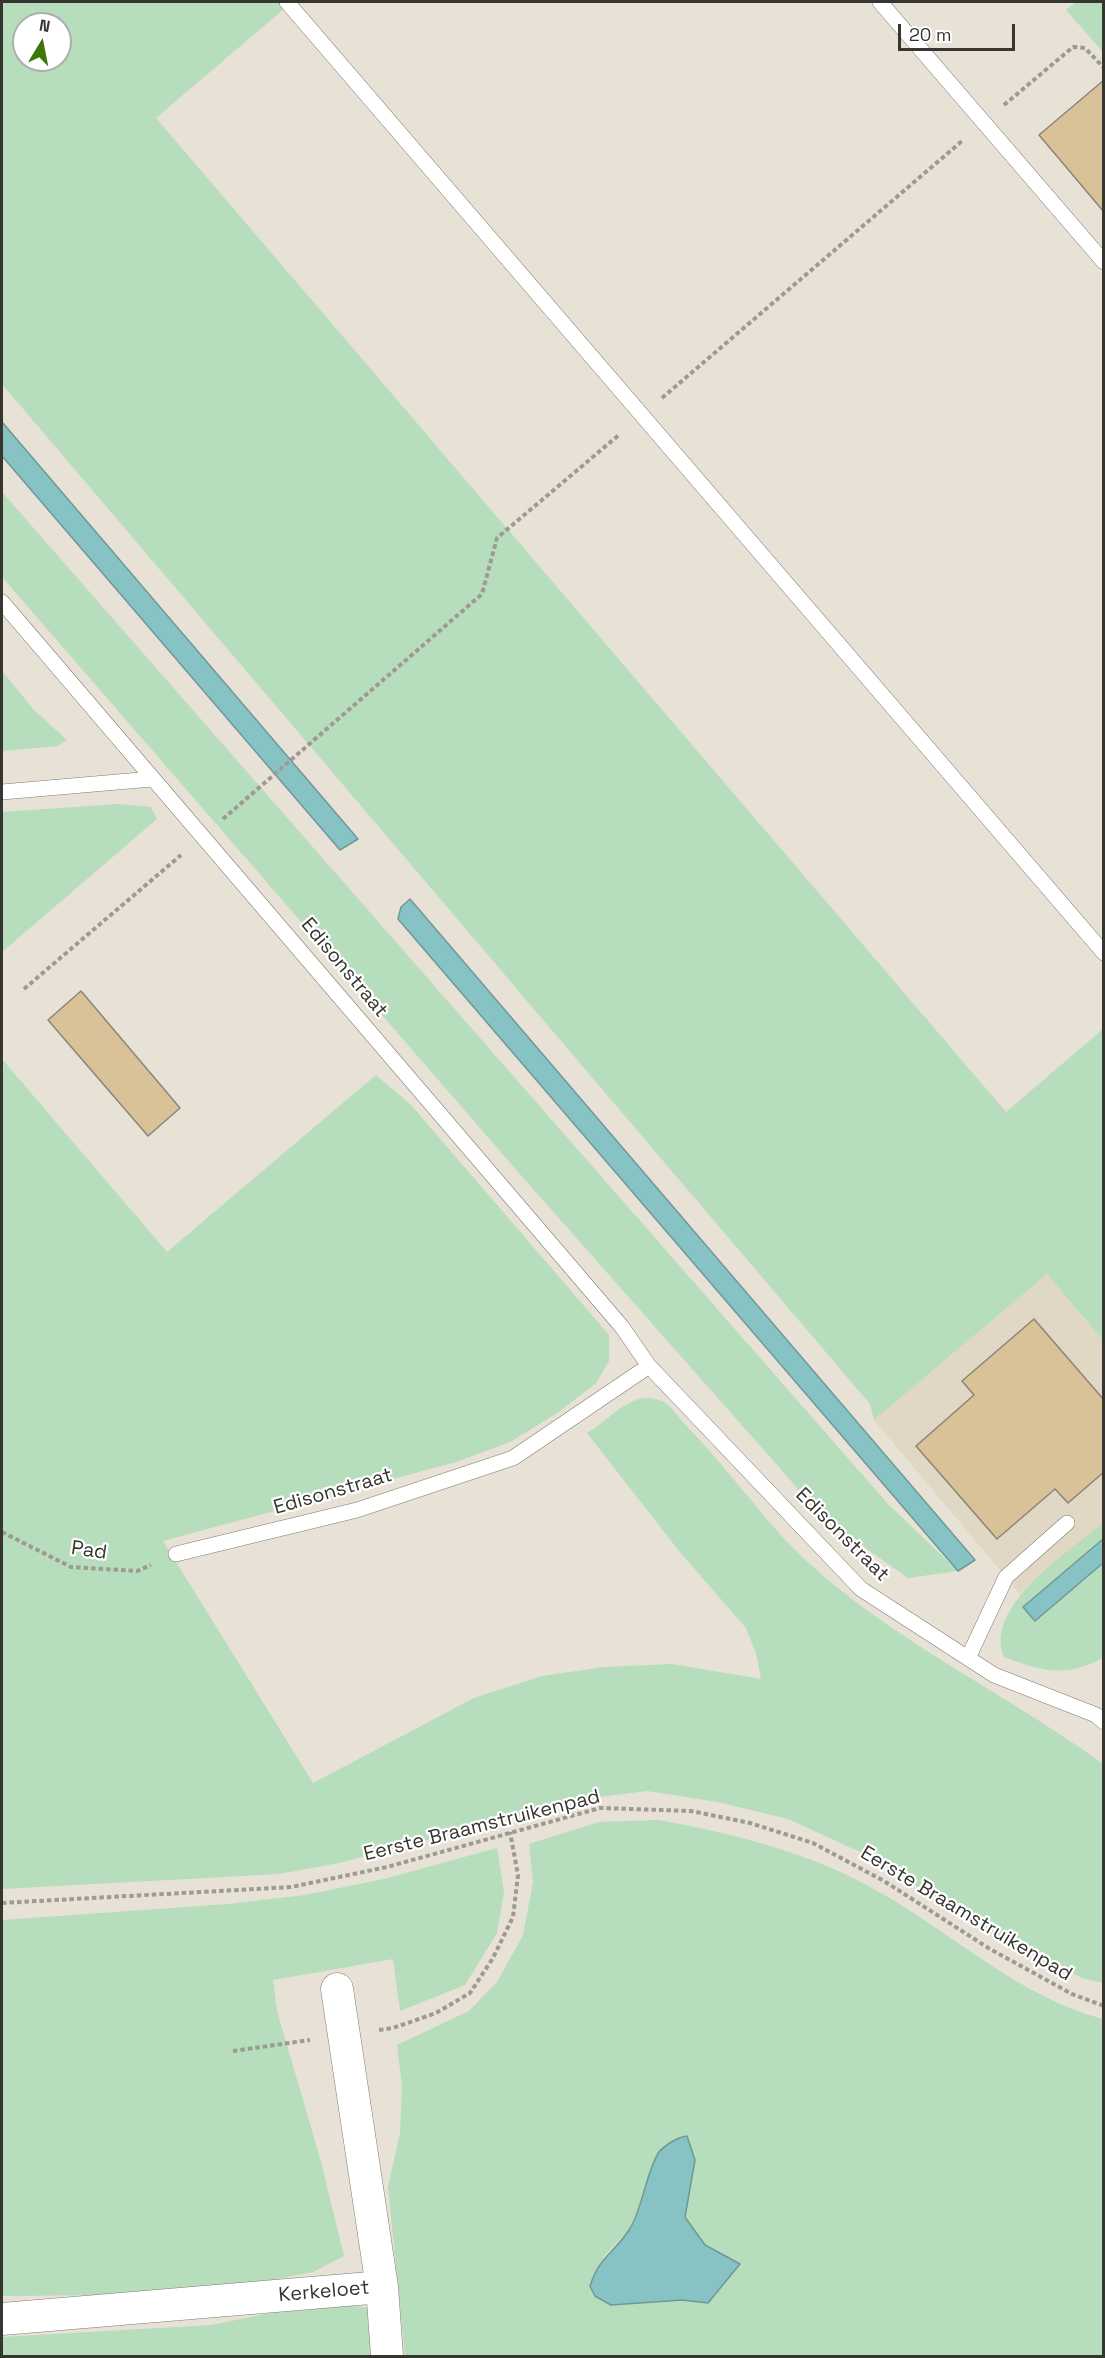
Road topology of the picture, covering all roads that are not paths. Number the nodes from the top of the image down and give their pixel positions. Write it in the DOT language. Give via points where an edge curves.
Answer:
graph roads {
  1 [pos="288,2"];
  2 [pos="880,2"];
  3 [pos="1104,262"];
  4 [pos="2,602"];
  5 [pos="152,779"];
  6 [pos="2,792"];
  7 [pos="1104,953"];
  8 [pos="650,1366"];
  9 [pos="1067,1523"];
  10 [pos="176,1554"];
  11 [pos="968,1658"];
  12 [pos="1101,1715"];
  13 [pos="337,1989"];
  14 [pos="382,2288"];
  15 [pos="2,2319"];
  16 [pos="387,2356"];
  1 -- 7 [label="lane"];
  2 -- 3 [label="lane"];
  4 -- 5 [label="lane, Edisonstraat"];
  5 -- 6 [label="lane"];
  5 -- 8 [label="lane, Edisonstraat" via="622,1327"];
  8 -- 10 [label="lane, Edisonstraat" via="513,1458 357,1510"];
  8 -- 11 [label="lane, Edisonstraat" via="861,1589"];
  9 -- 11 [label="lane" via="1006,1577"];
  11 -- 12 [label="lane, Edisonstraat" via="994,1675"];
  13 -- 14 [label="street, Kerkeloet"];
  14 -- 15 [label="street, Kerkeloet"];
  14 -- 16 [label="street"];
}
